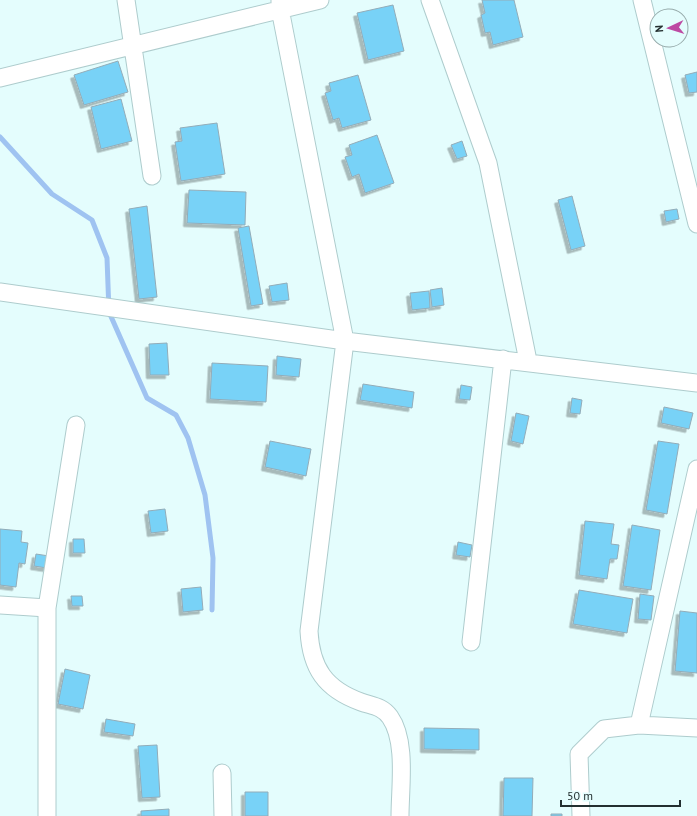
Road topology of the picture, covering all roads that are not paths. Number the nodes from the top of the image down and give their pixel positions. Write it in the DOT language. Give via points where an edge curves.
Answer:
graph roads {
  1 [pos="126,0"];
  2 [pos="320,0"];
  3 [pos="430,0"];
  4 [pos="642,0"];
  5 [pos="280,5"];
  6 [pos="131,46"];
  7 [pos="0,78"];
  8 [pos="152,176"];
  9 [pos="697,224"];
  10 [pos="0,292"];
  11 [pos="345,341"];
  12 [pos="503,359"];
  13 [pos="528,361"];
  14 [pos="697,383"];
  15 [pos="76,425"];
  16 [pos="697,469"];
  17 [pos="0,605"];
  18 [pos="47,608"];
  19 [pos="471,642"];
  20 [pos="639,725"];
  21 [pos="697,728"];
  22 [pos="222,773"];
  23 [pos="47,816"];
  24 [pos="223,816"];
  25 [pos="400,816"];
  26 [pos="581,816"];
  1 -- 6 [label="street"];
  2 -- 5 [label="street"];
  3 -- 13 [label="street" via="488,163"];
  4 -- 9 [label="street"];
  5 -- 6 [label="street"];
  5 -- 11 [label="street"];
  6 -- 7 [label="street"];
  6 -- 8 [label="street"];
  10 -- 11 [label="street"];
  11 -- 12 [label="street"];
  11 -- 25 [label="street" via="309,631 310,649 316,668 331,686 347,696 380,707 390,717 400,741"];
  12 -- 13 [label="street"];
  12 -- 19 [label="street"];
  13 -- 14 [label="street"];
  15 -- 18 [label="street"];
  16 -- 20 [label="street"];
  17 -- 18 [label="street"];
  18 -- 23 [label="street"];
  20 -- 21 [label="street"];
  20 -- 26 [label="street" via="604,728 579,754"];
  22 -- 24 [label="street"];
}
